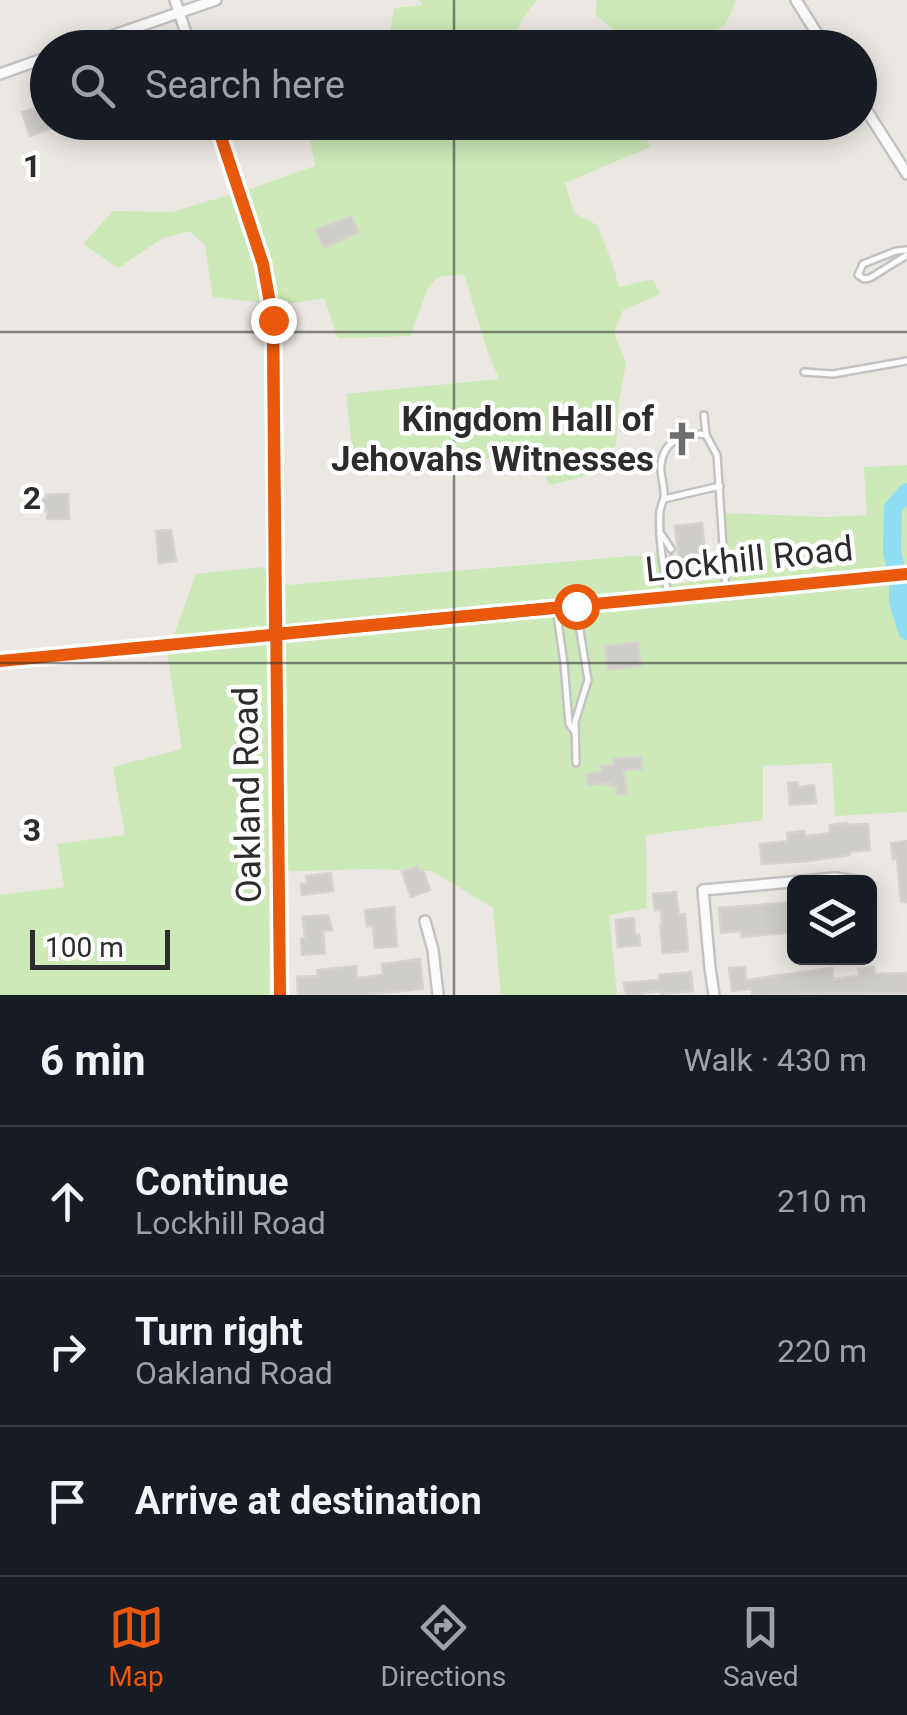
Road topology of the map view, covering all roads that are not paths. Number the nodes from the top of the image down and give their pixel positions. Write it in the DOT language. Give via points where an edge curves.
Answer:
graph roads {
  1 [pos="175,0"];
  2 [pos="216,0"];
  3 [pos="796,0"];
  4 [pos="179,12"];
  5 [pos="128,30"];
  6 [pos="185,30"];
  7 [pos="815,30"];
  8 [pos="30,63"];
  9 [pos="0,74"];
  10 [pos="877,127"];
  11 [pos="222,140"];
  12 [pos="907,174"];
  13 [pos="907,252"];
  14 [pos="907,361"];
  15 [pos="804,372"];
  16 [pos="704,415"];
  17 [pos="706,435"];
  18 [pos="720,486"];
  19 [pos="664,499"];
  20 [pos="661,534"];
  21 [pos="671,549"];
  22 [pos="672,560"];
  23 [pos="907,574"];
  24 [pos="665,575"];
  25 [pos="726,591"];
  26 [pos="668,597"];
  27 [pos="576,606"];
  28 [pos="556,608"];
  29 [pos="275,634"];
  30 [pos="0,661"];
  31 [pos="574,732"];
  32 [pos="576,763"];
  33 [pos="787,882"];
  34 [pos="425,921"];
  35 [pos="280,995"];
  36 [pos="438,995"];
  37 [pos="714,995"];
  1 -- 4 [label="street"];
  2 -- 4 [label="street"];
  3 -- 7 [label="street"];
  4 -- 5 [label="street"];
  4 -- 6 [label="street"];
  8 -- 9 [label="street"];
  10 -- 12 [label="street"];
  11 -- 29 [label="street, Oakland Road" via="263,264 273,320"];
  13 -- 13 [label="lane" via="864,264 858,275 870,278"];
  14 -- 15 [label="lane" via="834,374"];
  16 -- 17 [label="lane"];
  17 -- 18 [label="lane" via="718,455"];
  17 -- 19 [label="lane" via="689,434 666,449"];
  18 -- 19 [label="lane"];
  18 -- 25 [label="lane"];
  19 -- 20 [label="lane"];
  20 -- 21 [label="lane"];
  20 -- 24 [label="lane"];
  22 -- 24 [label="lane"];
  23 -- 25 [label="street, Lockhill Road"];
  24 -- 26 [label="lane"];
  25 -- 26 [label="street, Lockhill Road"];
  26 -- 27 [label="street, Lockhill Road"];
  27 -- 28 [label="street, Lockhill Road"];
  27 -- 31 [label="lane" via="588,680"];
  28 -- 29 [label="street, Lockhill Road"];
  28 -- 31 [label="lane"];
  29 -- 30 [label="street, Lockhill Road"];
  29 -- 35 [label="street, Oakland Road"];
  31 -- 32 [label="lane"];
  33 -- 37 [label="street" via="704,890"];
  34 -- 36 [label="street"];
}
